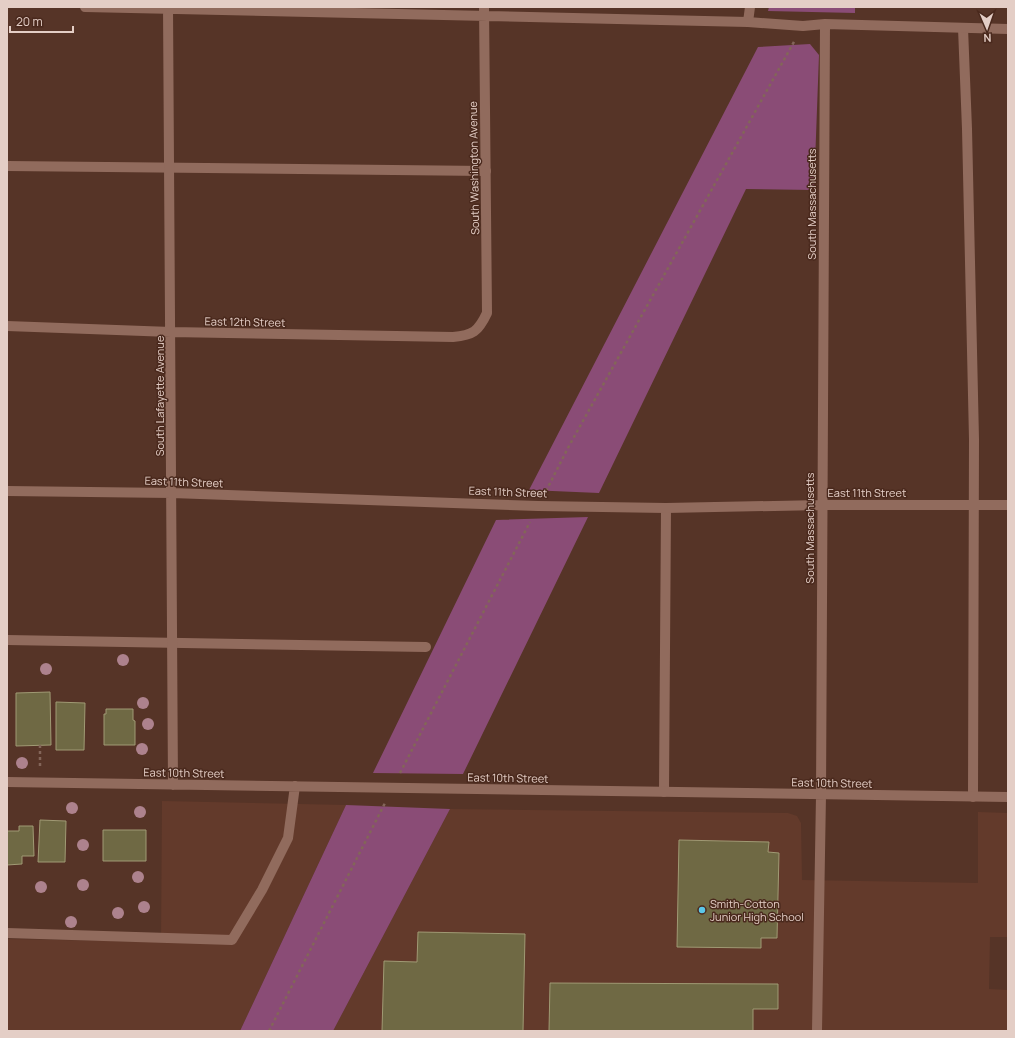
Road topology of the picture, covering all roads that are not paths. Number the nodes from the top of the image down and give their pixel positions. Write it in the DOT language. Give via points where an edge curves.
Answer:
graph roads {
  1 [pos="85,7"];
  2 [pos="750,7"];
  3 [pos="168,8"];
  4 [pos="484,12"];
  5 [pos="748,22"];
  6 [pos="826,24"];
  7 [pos="963,28"];
  8 [pos="1008,29"];
  9 [pos="7,166"];
  10 [pos="170,168"];
  11 [pos="486,171"];
  12 [pos="7,326"];
  13 [pos="480,326"];
  14 [pos="172,332"];
  15 [pos="7,491"];
  16 [pos="172,493"];
  17 [pos="822,505"];
  18 [pos="974,505"];
  19 [pos="1008,505"];
  20 [pos="666,508"];
  21 [pos="7,640"];
  22 [pos="173,642"];
  23 [pos="426,647"];
  24 [pos="7,782"];
  25 [pos="173,784"];
  26 [pos="296,786"];
  27 [pos="664,792"];
  28 [pos="821,795"];
  29 [pos="973,797"];
  30 [pos="1008,797"];
  31 [pos="7,934"];
  32 [pos="817,1031"];
  1 -- 3 [label="street"];
  2 -- 5 [label="street"];
  3 -- 4 [label="street"];
  3 -- 10 [label="street, South Lafayette Avenue"];
  4 -- 5 [label="street"];
  4 -- 11 [label="street, South Washington Avenue"];
  5 -- 6 [label="street" via="803,26"];
  6 -- 7 [label="street"];
  6 -- 17 [label="street, South Massachusetts"];
  7 -- 8 [label="street"];
  7 -- 18 [label="street" via="968,129"];
  9 -- 10 [label="street"];
  10 -- 11 [label="street"];
  10 -- 14 [label="street, South Lafayette Avenue"];
  11 -- 13 [label="street, South Washington Avenue" via="488,296 487,314"];
  12 -- 14 [label="street, East 12th Street"];
  13 -- 14 [label="street, East 12th Street" via="470,335 453,337"];
  14 -- 16 [label="street, South Lafayette Avenue"];
  15 -- 16 [label="street, East 11th Street"];
  16 -- 20 [label="street, East 11th Street"];
  16 -- 22 [label="street, South Lafayette Avenue"];
  17 -- 18 [label="street, East 11th Street"];
  17 -- 20 [label="street, East 11th Street"];
  17 -- 28 [label="street, South Massachusetts"];
  18 -- 19 [label="street, East 11th Street"];
  18 -- 29 [label="street"];
  20 -- 27 [label="street"];
  21 -- 22 [label="street"];
  22 -- 23 [label="street"];
  22 -- 25 [label="street, South Lafayette Avenue"];
  24 -- 25 [label="street, East 10th Street"];
  25 -- 26 [label="street, East 10th Street"];
  26 -- 27 [label="street, East 10th Street"];
  26 -- 31 [label="street" via="288,838 262,890 232,940"];
  27 -- 28 [label="street, East 10th Street"];
  28 -- 29 [label="street, East 10th Street"];
  28 -- 32 [label="street, South Massachusetts"];
  29 -- 30 [label="street, East 10th Street"];
}
